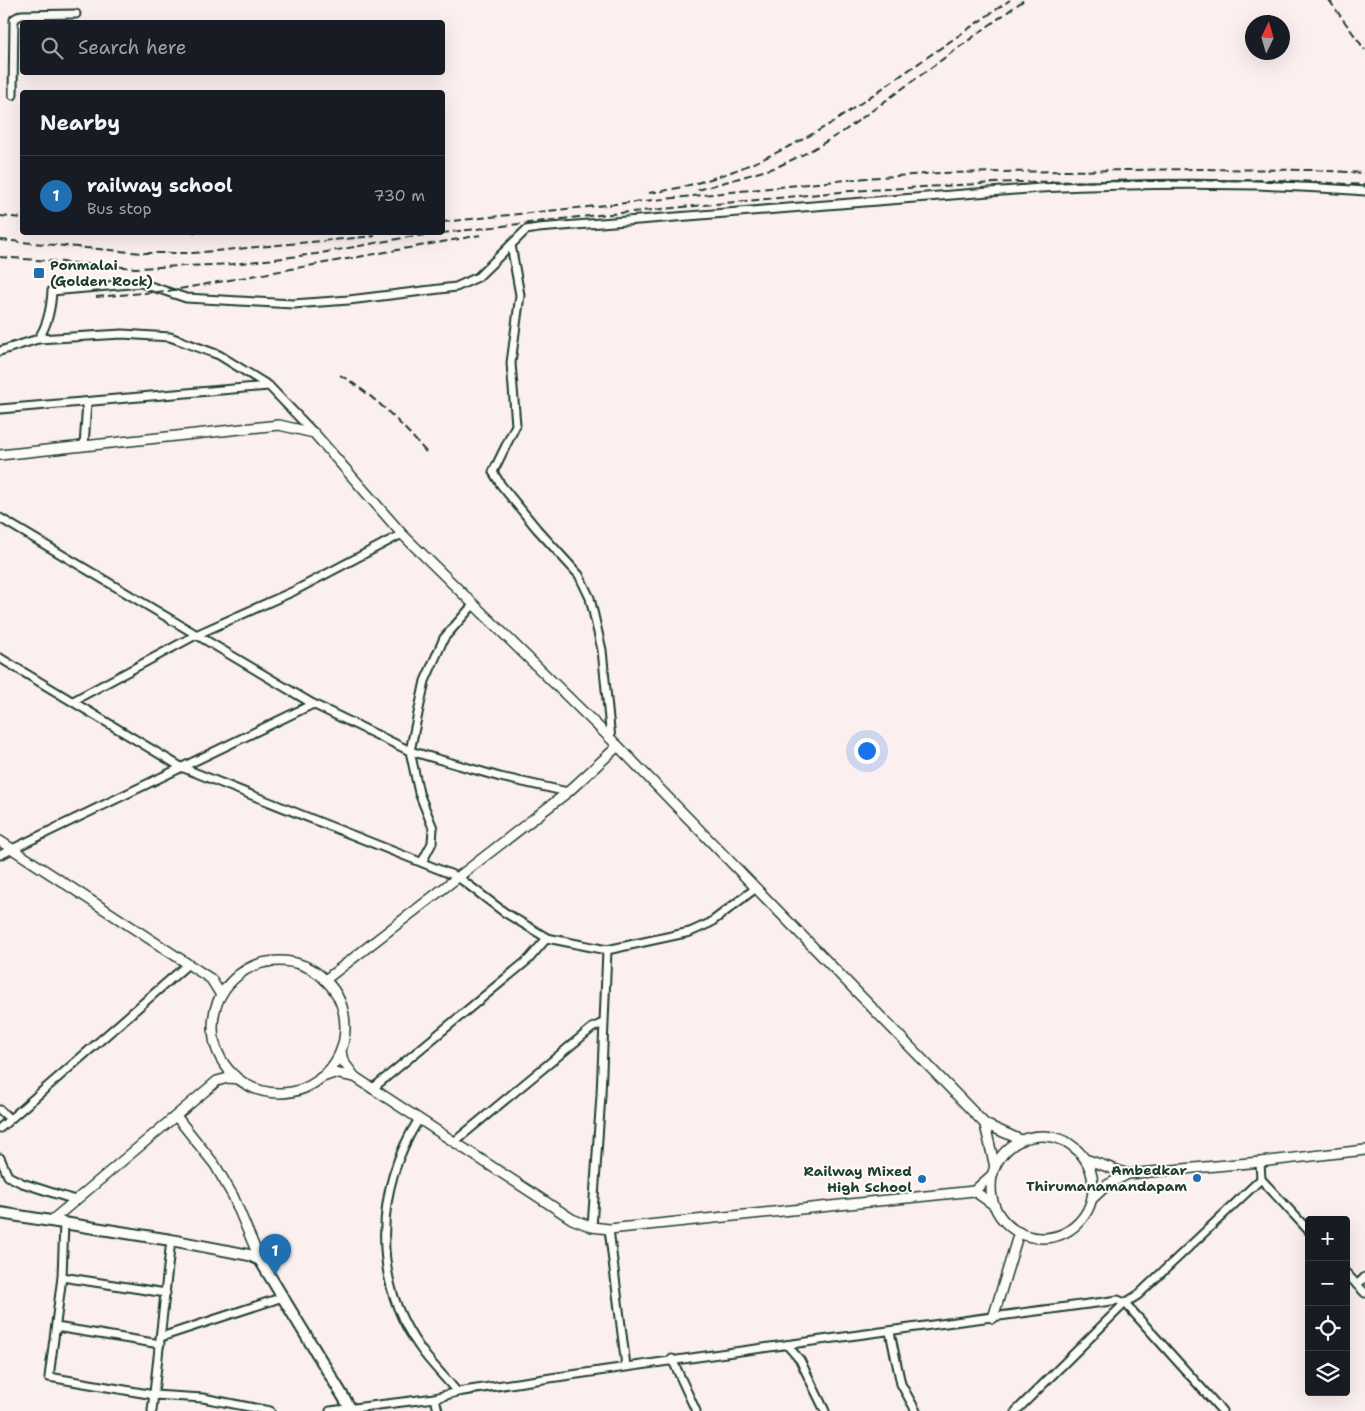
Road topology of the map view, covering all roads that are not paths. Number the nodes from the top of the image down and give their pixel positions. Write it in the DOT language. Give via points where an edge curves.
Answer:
graph roads {
  1 [pos="76,14"];
  2 [pos="13,96"];
  3 [pos="1365,191"];
  4 [pos="511,245"];
  5 [pos="38,340"];
  6 [pos="0,351"];
  7 [pos="269,386"];
  8 [pos="87,402"];
  9 [pos="0,409"];
  10 [pos="314,433"];
  11 [pos="84,446"];
  12 [pos="0,455"];
  13 [pos="0,518"];
  14 [pos="402,534"];
  15 [pos="473,605"];
  16 [pos="196,635"];
  17 [pos="0,658"];
  18 [pos="73,701"];
  19 [pos="313,704"];
  20 [pos="611,739"];
  21 [pos="618,746"];
  22 [pos="410,751"];
  23 [pos="181,767"];
  24 [pos="568,792"];
  25 [pos="0,841"];
  26 [pos="12,849"];
  27 [pos="0,855"];
  28 [pos="422,862"];
  29 [pos="458,877"];
  30 [pos="756,888"];
  31 [pos="546,938"];
  32 [pos="607,950"];
  33 [pos="188,964"];
  34 [pos="211,979"];
  35 [pos="325,980"];
  36 [pos="232,981"];
  37 [pos="221,995"];
  38 [pos="603,1024"];
  39 [pos="341,1051"];
  40 [pos="222,1059"];
  41 [pos="355,1077"];
  42 [pos="320,1078"];
  43 [pos="240,1079"];
  44 [pos="216,1081"];
  45 [pos="372,1089"];
  46 [pos="0,1110"];
  47 [pos="176,1116"];
  48 [pos="10,1119"];
  49 [pos="419,1119"];
  50 [pos="985,1124"];
  51 [pos="0,1128"];
  52 [pos="1021,1140"];
  53 [pos="454,1142"];
  54 [pos="1365,1150"];
  55 [pos="0,1158"];
  56 [pos="1088,1160"];
  57 [pos="1260,1162"];
  58 [pos="994,1171"];
  59 [pos="1128,1174"];
  60 [pos="1261,1179"];
  61 [pos="974,1191"];
  62 [pos="75,1200"];
  63 [pos="1092,1200"];
  64 [pos="994,1204"];
  65 [pos="0,1213"];
  66 [pos="51,1221"];
  67 [pos="64,1223"];
  68 [pos="592,1226"];
  69 [pos="1305,1227"];
  70 [pos="608,1229"];
  71 [pos="1019,1232"];
  72 [pos="171,1240"];
  73 [pos="260,1260"];
  74 [pos="62,1277"];
  75 [pos="1350,1277"];
  76 [pos="1365,1277"];
  77 [pos="1357,1284"];
  78 [pos="166,1293"];
  79 [pos="1365,1293"];
  80 [pos="283,1297"];
  81 [pos="1125,1303"];
  82 [pos="993,1318"];
  83 [pos="56,1327"];
  84 [pos="890,1332"];
  85 [pos="160,1340"];
  86 [pos="787,1345"];
  87 [pos="672,1359"];
  88 [pos="626,1366"];
  89 [pos="457,1392"];
  90 [pos="154,1395"];
  91 [pos="435,1398"];
  92 [pos="351,1409"];
  93 [pos="152,1411"];
  94 [pos="270,1411"];
  95 [pos="330,1411"];
  96 [pos="438,1411"];
  97 [pos="696,1411"];
  98 [pos="824,1411"];
  99 [pos="916,1411"];
  100 [pos="1016,1411"];
  101 [pos="1222,1411"];
  1 -- 2 [label="street" via="21,14 14,19"];
  3 -- 4 [label="street" via="1311,187 1102,185 1040,188 538,228 526,230"];
  4 -- 5 [label="street" via="478,277 456,286 349,300 293,304 186,298 141,283 52,291 45,329"];
  4 -- 20 [label="street" via="520,295 511,363 516,425 494,472 537,529 579,575 590,598 602,650"];
  5 -- 6 [label="street"];
  5 -- 7 [label="street" via="122,334 170,336 219,355"];
  7 -- 8 [label="street"];
  7 -- 10 [label="street"];
  8 -- 9 [label="street"];
  8 -- 11 [label="street"];
  10 -- 11 [label="street" via="279,424"];
  10 -- 14 [label="street"];
  11 -- 12 [label="street"];
  13 -- 16 [label="street"];
  14 -- 15 [label="street"];
  14 -- 16 [label="street" via="294,591"];
  15 -- 20 [label="street"];
  15 -- 22 [label="street" via="444,638 429,673"];
  16 -- 18 [label="street"];
  16 -- 19 [label="street"];
  17 -- 18 [label="street"];
  18 -- 23 [label="street"];
  19 -- 22 [label="street"];
  19 -- 23 [label="street"];
  20 -- 21 [label="street"];
  21 -- 24 [label="street"];
  21 -- 30 [label="street"];
  22 -- 24 [label="street" via="500,777"];
  22 -- 28 [label="street" via="419,793 433,828 432,843"];
  23 -- 26 [label="street"];
  23 -- 28 [label="street"];
  24 -- 29 [label="street"];
  25 -- 26 [label="street"];
  26 -- 27 [label="street"];
  26 -- 33 [label="street"];
  28 -- 29 [label="street"];
  29 -- 31 [label="street" via="504,912"];
  29 -- 35 [label="street"];
  30 -- 32 [label="street" via="710,924 690,932"];
  30 -- 50 [label="street"];
  31 -- 32 [label="street"];
  31 -- 45 [label="street" via="529,958"];
  32 -- 38 [label="street"];
  33 -- 34 [label="street"];
  33 -- 48 [label="street"];
  34 -- 36 [label="street"];
  34 -- 37 [label="street"];
  35 -- 36 [label="street" via="304,966 278,961 253,966"];
  35 -- 39 [label="street" via="336,993 345,1017"];
  36 -- 37 [label="street"];
  37 -- 40 [label="street" via="213,1027 215,1044"];
  38 -- 53 [label="street" via="592,1028"];
  38 -- 68 [label="street"];
  39 -- 41 [label="street" via="343,1062"];
  39 -- 42 [label="street"];
  40 -- 43 [label="street"];
  40 -- 44 [label="street"];
  41 -- 42 [label="street" via="334,1074"];
  41 -- 45 [label="street"];
  42 -- 43 [label="street" via="305,1087 280,1092 255,1088"];
  43 -- 44 [label="street"];
  44 -- 47 [label="street"];
  45 -- 49 [label="street"];
  46 -- 48 [label="street"];
  47 -- 62 [label="street"];
  47 -- 73 [label="street" via="215,1165 233,1196"];
  48 -- 51 [label="street"];
  49 -- 53 [label="street"];
  49 -- 89 [label="street" via="404,1142 387,1198 384,1246 398,1305 410,1331"];
  50 -- 52 [label="street"];
  50 -- 58 [label="street"];
  52 -- 56 [label="street" via="1036,1136 1059,1138"];
  52 -- 58 [label="street" via="1003,1154"];
  53 -- 68 [label="street" via="572,1219"];
  54 -- 57 [label="street"];
  55 -- 62 [label="street" via="8,1176"];
  56 -- 59 [label="street"];
  56 -- 63 [label="street" via="1094,1184"];
  57 -- 59 [label="street"];
  57 -- 60 [label="street"];
  58 -- 61 [label="street"];
  58 -- 64 [label="street" via="991,1190"];
  59 -- 63 [label="street" via="1107,1185"];
  60 -- 69 [label="street"];
  60 -- 81 [label="street" via="1138,1295"];
  61 -- 64 [label="street"];
  61 -- 70 [label="street"];
  62 -- 66 [label="street"];
  63 -- 71 [label="street" via="1082,1220 1064,1233 1041,1238"];
  64 -- 71 [label="street" via="1007,1224"];
  65 -- 66 [label="main road"];
  66 -- 67 [label="main road"];
  67 -- 72 [label="main road"];
  67 -- 74 [label="street"];
  68 -- 70 [label="street"];
  70 -- 88 [label="street"];
  71 -- 82 [label="street"];
  72 -- 73 [label="main road"];
  72 -- 78 [label="street"];
  73 -- 80 [label="main road"];
  74 -- 78 [label="street"];
  74 -- 83 [label="street"];
  75 -- 77 [label="street"];
  76 -- 77 [label="street"];
  77 -- 79 [label="street"];
  78 -- 85 [label="street"];
  80 -- 85 [label="street"];
  80 -- 92 [label="main road"];
  81 -- 82 [label="street" via="1118,1300"];
  81 -- 100 [label="street"];
  81 -- 101 [label="street"];
  82 -- 84 [label="street"];
  83 -- 85 [label="street"];
  83 -- 90 [label="street" via="49,1377"];
  84 -- 86 [label="street"];
  84 -- 99 [label="street" via="901,1384"];
  85 -- 90 [label="street"];
  86 -- 87 [label="street"];
  86 -- 98 [label="street" via="800,1360"];
  87 -- 88 [label="street"];
  87 -- 97 [label="street"];
  88 -- 89 [label="street"];
  89 -- 91 [label="street"];
  90 -- 93 [label="street"];
  90 -- 94 [label="street" via="203,1398"];
  91 -- 92 [label="street"];
  91 -- 96 [label="street"];
  92 -- 95 [label="street"];
}
